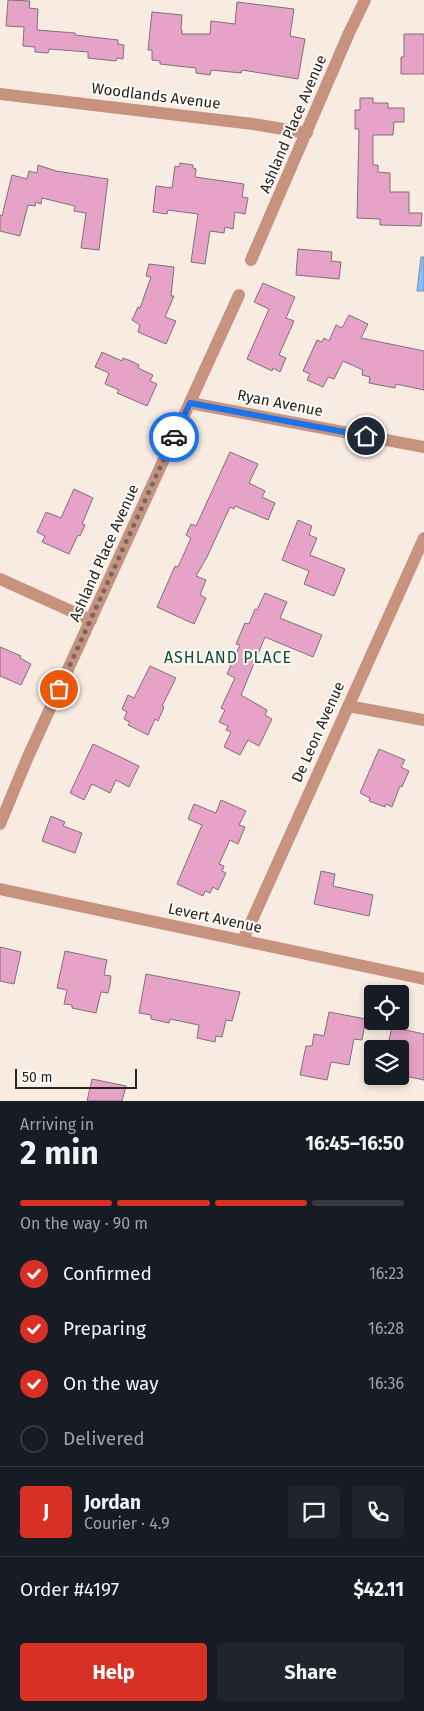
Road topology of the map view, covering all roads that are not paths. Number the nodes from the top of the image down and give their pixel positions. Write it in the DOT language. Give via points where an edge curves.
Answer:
graph roads {
  1 [pos="365,0"];
  2 [pos="0,94"];
  3 [pos="307,133"];
  4 [pos="251,260"];
  5 [pos="239,296"];
  6 [pos="190,403"];
  7 [pos="424,447"];
  8 [pos="424,538"];
  9 [pos="0,579"];
  10 [pos="91,620"];
  11 [pos="348,706"];
  12 [pos="424,720"];
  13 [pos="0,824"];
  14 [pos="0,889"];
  15 [pos="243,940"];
  16 [pos="424,979"];
  1 -- 3 [label="street, Ashland Place Avenue"];
  2 -- 3 [label="street, Woodlands Avenue"];
  3 -- 4 [label="street, Ashland Place Avenue"];
  5 -- 6 [label="street, Ashland Place Avenue"];
  6 -- 7 [label="street, Ryan Avenue"];
  6 -- 10 [label="street, Ashland Place Avenue"];
  8 -- 11 [label="street, De Leon Avenue"];
  9 -- 10 [label="street"];
  10 -- 13 [label="street, Ashland Place Avenue"];
  11 -- 12 [label="street"];
  11 -- 15 [label="street, De Leon Avenue"];
  14 -- 15 [label="street, Levert Avenue"];
  15 -- 16 [label="street, Levert Avenue"];
}
